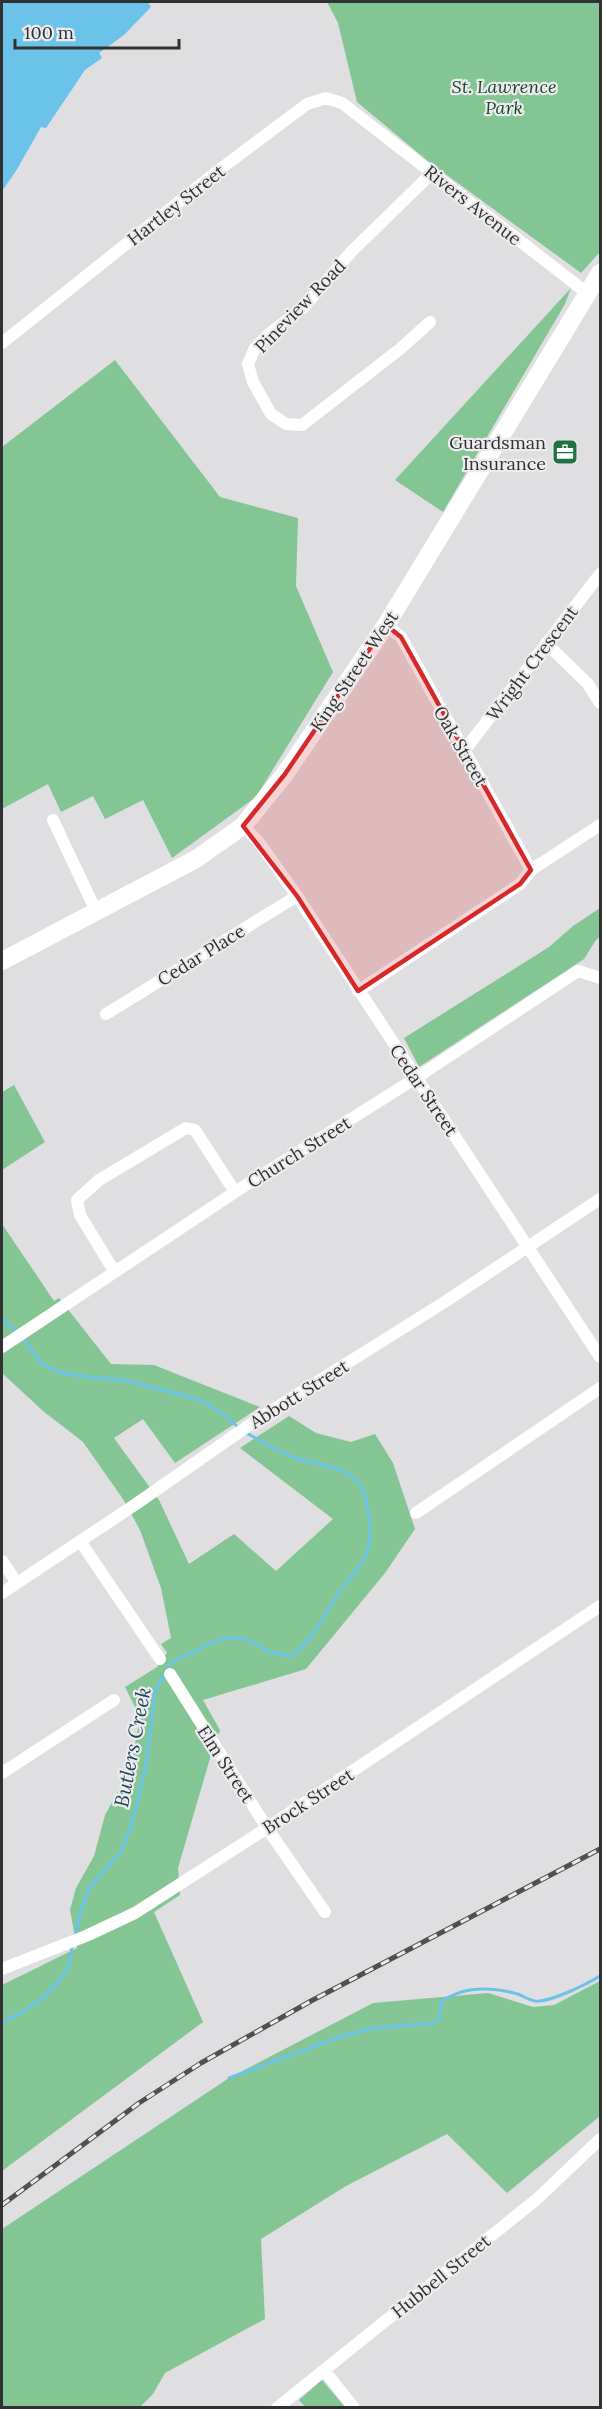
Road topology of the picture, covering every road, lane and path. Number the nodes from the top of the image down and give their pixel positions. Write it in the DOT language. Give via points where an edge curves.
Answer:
graph roads {
  1 [pos="359,116"];
  2 [pos="432,173"];
  3 [pos="600,273"];
  4 [pos="587,292"];
  5 [pos="430,322"];
  6 [pos="2,343"];
  7 [pos="600,574"];
  8 [pos="386,625"];
  9 [pos="546,643"];
  10 [pos="600,703"];
  11 [pos="464,751"];
  12 [pos="53,820"];
  13 [pos="600,825"];
  14 [pos="243,826"];
  15 [pos="531,870"];
  16 [pos="297,896"];
  17 [pos="96,911"];
  18 [pos="2,961"];
  19 [pos="600,978"];
  20 [pos="358,992"];
  21 [pos="106,1014"];
  22 [pos="416,1078"];
  23 [pos="235,1192"];
  24 [pos="600,1199"];
  25 [pos="528,1246"];
  26 [pos="114,1271"];
  27 [pos="6,1344"];
  28 [pos="600,1357"];
  29 [pos="600,1388"];
  30 [pos="416,1514"];
  31 [pos="80,1541"];
  32 [pos="2,1561"];
  33 [pos="16,1583"];
  34 [pos="2,1593"];
  35 [pos="600,1606"];
  36 [pos="160,1659"];
  37 [pos="170,1674"];
  38 [pos="114,1700"];
  39 [pos="2,1773"];
  40 [pos="267,1828"];
  41 [pos="325,1912"];
  42 [pos="2,1969"];
  43 [pos="600,2139"];
  44 [pos="324,2370"];
  45 [pos="277,2408"];
  46 [pos="354,2408"];
  1 -- 2 [label="street, Rivers Avenue"];
  1 -- 6 [label="street, Hartley Street" via="342,103 326,98 308,104"];
  2 -- 4 [label="street, Rivers Avenue"];
  2 -- 5 [label="street, Pineview Road" via="351,252 304,307 255,348 248,364 253,382 272,414 286,424 302,424"];
  3 -- 4 [label="main road, King Street West"];
  4 -- 8 [label="main road, King Street West"];
  7 -- 9 [label="street, Wright Crescent"];
  8 -- 11 [label="street, Oak Street" via="401,637"];
  8 -- 14 [label="main road, King Street West" via="285,774"];
  9 -- 10 [label="street" via="588,684"];
  9 -- 11 [label="street, Wright Crescent"];
  11 -- 15 [label="street, Oak Street"];
  12 -- 17 [label="street"];
  13 -- 15 [label="street"];
  14 -- 16 [label="street, Cedar Street"];
  14 -- 17 [label="main road, King Street West" via="196,859"];
  15 -- 20 [label="street" via="520,884"];
  16 -- 20 [label="street, Cedar Street"];
  16 -- 21 [label="street, Cedar Place"];
  17 -- 18 [label="main road, King Street West"];
  19 -- 22 [label="street, Church Street" via="578,971"];
  20 -- 22 [label="street, Cedar Street"];
  22 -- 23 [label="street, Church Street"];
  22 -- 25 [label="street, Cedar Street"];
  23 -- 26 [label="street, Church Street"];
  23 -- 26 [label="street" via="195,1130 186,1128 99,1180 77,1200 80,1215"];
  24 -- 25 [label="street, Abbott Street"];
  25 -- 28 [label="street, Cedar Street"];
  25 -- 31 [label="street, Abbott Street" via="258,1419"];
  26 -- 27 [label="street, Church Street"];
  29 -- 30 [label="street"];
  31 -- 33 [label="street, Abbott Street"];
  31 -- 36 [label="street"];
  32 -- 33 [label="street"];
  33 -- 34 [label="street, Abbott Street"];
  35 -- 40 [label="street, Brock Street"];
  37 -- 40 [label="street, Elm Street"];
  38 -- 39 [label="street"];
  40 -- 41 [label="street, Elm Street"];
  40 -- 42 [label="street, Brock Street" via="135,1913"];
  43 -- 44 [label="street, Hubbell Street" via="537,2199"];
  44 -- 45 [label="street, Hubbell Street"];
  44 -- 46 [label="street"];
}
